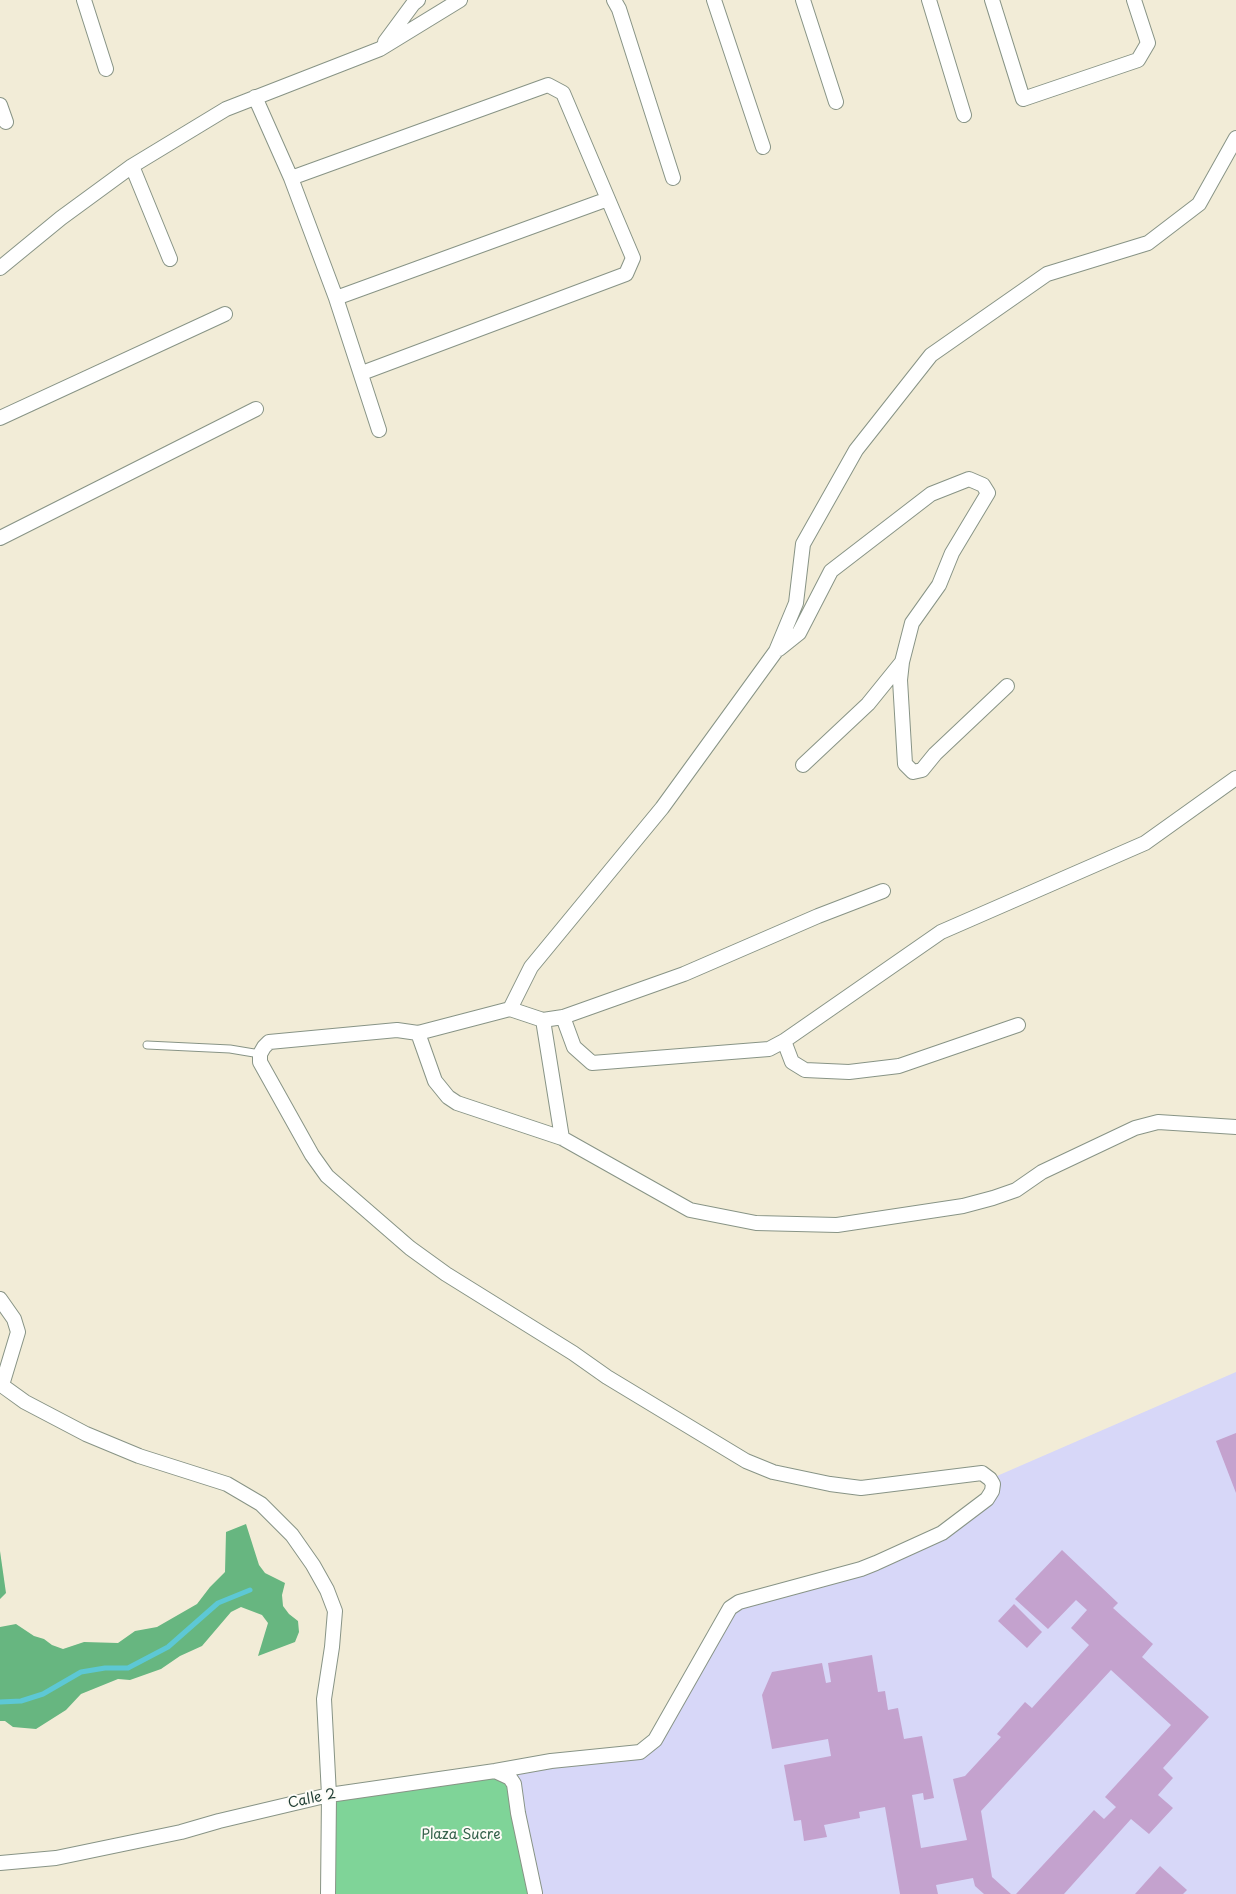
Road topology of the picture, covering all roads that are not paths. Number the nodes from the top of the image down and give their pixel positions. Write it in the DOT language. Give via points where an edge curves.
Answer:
graph roads {
  1 [pos="84,0"];
  2 [pos="418,0"];
  3 [pos="460,0"];
  4 [pos="614,0"];
  5 [pos="714,0"];
  6 [pos="803,0"];
  7 [pos="930,0"];
  8 [pos="992,0"];
  9 [pos="1134,0"];
  10 [pos="380,49"];
  11 [pos="106,69"];
  12 [pos="256,97"];
  13 [pos="836,102"];
  14 [pos="0,105"];
  15 [pos="964,116"];
  16 [pos="6,122"];
  17 [pos="1236,138"];
  18 [pos="763,147"];
  19 [pos="132,166"];
  20 [pos="291,178"];
  21 [pos="673,178"];
  22 [pos="608,199"];
  23 [pos="170,259"];
  24 [pos="0,268"];
  25 [pos="336,298"];
  26 [pos="225,314"];
  27 [pos="362,373"];
  28 [pos="256,409"];
  29 [pos="0,418"];
  30 [pos="379,430"];
  31 [pos="0,538"];
  32 [pos="776,652"];
  33 [pos="902,662"];
  34 [pos="1007,686"];
  35 [pos="804,765"];
  36 [pos="1236,778"];
  37 [pos="883,891"];
  38 [pos="510,1009"];
  39 [pos="563,1017"];
  40 [pos="543,1020"];
  41 [pos="1018,1025"];
  42 [pos="418,1033"];
  43 [pos="784,1041"];
  44 [pos="147,1045"];
  45 [pos="260,1054"];
  46 [pos="1236,1127"];
  47 [pos="562,1138"];
  48 [pos="0,1299"];
  49 [pos="1,1385"];
  50 [pos="495,1772"];
  51 [pos="329,1794"];
  52 [pos="0,1863"];
  53 [pos="328,1894"];
  54 [pos="534,1894"];
  1 -- 11 [label="street"];
  2 -- 10 [label="street"];
  3 -- 10 [label="street"];
  4 -- 21 [label="street"];
  5 -- 18 [label="street"];
  6 -- 13 [label="street"];
  7 -- 15 [label="street"];
  8 -- 9 [label="street" via="1023,99 1138,60 1148,43"];
  10 -- 12 [label="street"];
  12 -- 19 [label="street" via="226,109"];
  12 -- 20 [label="street"];
  14 -- 16 [label="street"];
  17 -- 32 [label="street" via="1199,204 1148,243 1047,274 931,354 856,450 803,544 796,602"];
  19 -- 23 [label="street"];
  19 -- 24 [label="street"];
  20 -- 22 [label="street" via="548,84 563,93"];
  20 -- 25 [label="street"];
  22 -- 25 [label="street"];
  22 -- 27 [label="street" via="633,258 626,274"];
  25 -- 27 [label="street"];
  26 -- 29 [label="street"];
  27 -- 30 [label="street"];
  28 -- 31 [label="street"];
  32 -- 33 [label="street" via="799,633 831,571 931,494 969,479 983,484 988,493 952,553 939,585 912,623"];
  32 -- 38 [label="street" via="662,808 531,967"];
  33 -- 34 [label="street" via="900,680 905,764 913,772 922,770"];
  33 -- 35 [label="street" via="868,704"];
  36 -- 43 [label="street" via="1144,843 942,932"];
  37 -- 39 [label="street" via="684,974"];
  38 -- 40 [label="street"];
  38 -- 42 [label="street"];
  39 -- 40 [label="street"];
  39 -- 43 [label="street" via="574,1047 592,1063 769,1049"];
  40 -- 47 [label="street"];
  41 -- 43 [label="street" via="899,1066 849,1072 805,1070 792,1062"];
  42 -- 45 [label="street" via="396,1030 276,1041 269,1042"];
  42 -- 47 [label="street" via="435,1081 448,1098"];
  44 -- 45 [label="lane" via="230,1048"];
  45 -- 50 [label="street, Calle 2" via="260,1062 327,1176 410,1248 606,1377 746,1460 774,1472 845,1487 878,1487 977,1473 987,1475 993,1484 987,1499 942,1533 860,1569 739,1602 730,1608 654,1740 640,1752 552,1761"];
  46 -- 47 [label="street" via="1158,1122 1134,1128 1042,1172 1016,1190 993,1198 964,1206 837,1225 756,1223 690,1210"];
  48 -- 49 [label="street" via="14,1319 18,1332"];
  49 -- 51 [label="street" via="25,1402 86,1434 139,1456 227,1484 262,1504 292,1535 327,1590 335,1612 324,1699"];
  50 -- 51 [label="street, Calle 2"];
  50 -- 54 [label="street" via="514,1784"];
  51 -- 52 [label="street, Calle 2" via="181,1832 56,1858"];
  51 -- 53 [label="street"];
}
